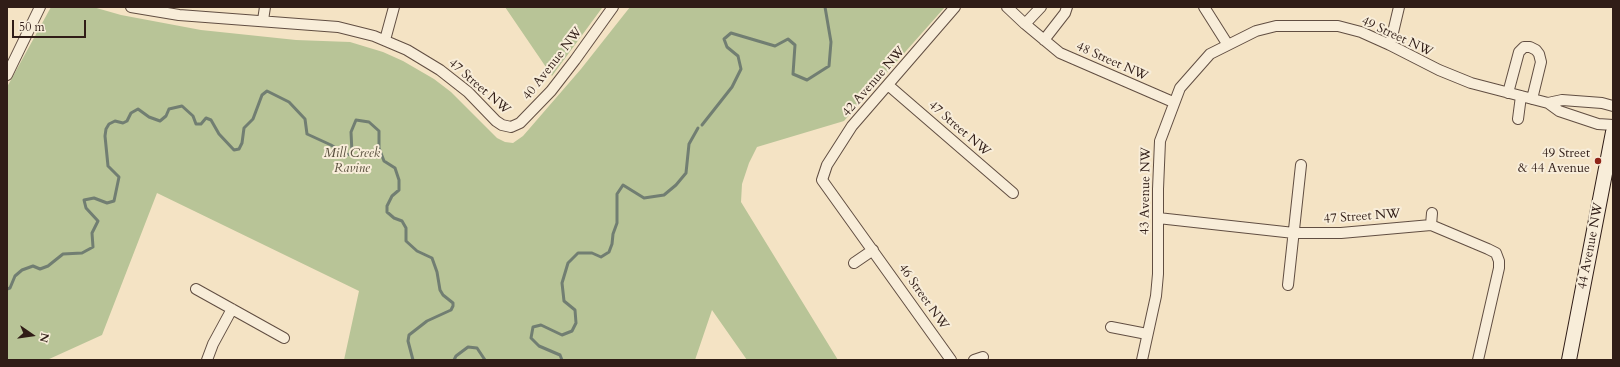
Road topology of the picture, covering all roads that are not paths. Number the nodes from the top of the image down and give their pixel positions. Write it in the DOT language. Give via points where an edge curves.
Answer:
graph roads {
  1 [pos="40,7"];
  2 [pos="131,7"];
  3 [pos="265,7"];
  4 [pos="394,7"];
  5 [pos="613,7"];
  6 [pos="955,7"];
  7 [pos="1007,7"];
  8 [pos="1041,7"];
  9 [pos="1067,7"];
  10 [pos="1204,7"];
  11 [pos="1399,7"];
  12 [pos="263,20"];
  13 [pos="1025,24"];
  14 [pos="385,40"];
  15 [pos="1044,40"];
  16 [pos="1228,45"];
  17 [pos="1390,45"];
  18 [pos="7,75"];
  19 [pos="888,85"];
  20 [pos="1508,93"];
  21 [pos="1521,96"];
  22 [pos="1532,99"];
  23 [pos="1173,102"];
  24 [pos="1548,103"];
  25 [pos="1613,106"];
  26 [pos="1518,119"];
  27 [pos="1613,125"];
  28 [pos="507,127"];
  29 [pos="1613,132"];
  30 [pos="1301,165"];
  31 [pos="822,180"];
  32 [pos="1013,192"];
  33 [pos="1432,214"];
  34 [pos="1158,218"];
  35 [pos="1431,225"];
  36 [pos="1294,233"];
  37 [pos="873,250"];
  38 [pos="854,263"];
  39 [pos="1288,285"];
  40 [pos="196,289"];
  41 [pos="232,309"];
  42 [pos="1111,327"];
  43 [pos="1147,334"];
  44 [pos="284,338"];
  45 [pos="207,360"];
  46 [pos="951,360"];
  47 [pos="1142,360"];
  48 [pos="1478,360"];
  49 [pos="1569,360"];
  1 -- 18 [label="street"];
  2 -- 12 [label="street, 47 Street NW" via="179,15"];
  3 -- 12 [label="street"];
  4 -- 14 [label="street"];
  5 -- 28 [label="street, 40 Avenue NW" via="576,60 551,90 520,123"];
  6 -- 19 [label="street, 42 Avenue NW"];
  7 -- 13 [label="street, 48 Street NW"];
  8 -- 13 [label="street"];
  9 -- 15 [label="street" via="1065,14"];
  10 -- 16 [label="street"];
  11 -- 17 [label="street"];
  12 -- 14 [label="street, 47 Street NW" via="338,27"];
  13 -- 15 [label="street, 48 Street NW"];
  14 -- 28 [label="street, 47 Street NW" via="417,55 440,70 468,92 496,121"];
  15 -- 23 [label="street, 48 Street NW" via="1060,53"];
  16 -- 17 [label="street, 49 Street NW" via="1256,31 1276,26 1318,25 1338,26 1360,32"];
  16 -- 23 [label="street, 43 Avenue NW" via="1210,54 1194,70"];
  17 -- 20 [label="street, 49 Street NW" via="1438,70 1471,83"];
  19 -- 31 [label="street, 42 Avenue NW" via="852,126 827,165"];
  19 -- 32 [label="street, 47 Street NW"];
  20 -- 21 [label="street, 49 Street NW"];
  20 -- 22 [label="street" via="1519,52 1524,47 1530,47 1539,54 1540,62"];
  21 -- 22 [label="street, 49 Street NW"];
  21 -- 26 [label="street"];
  22 -- 24 [label="street, 49 Street NW"];
  23 -- 34 [label="street, 43 Avenue NW" via="1160,141"];
  24 -- 25 [label="street, 49 Street NW" via="1562,100"];
  24 -- 27 [label="street, 49 Street NW" via="1559,111 1598,124"];
  29 -- 49 [label="street, 44 Avenue NW"];
  30 -- 36 [label="street"];
  31 -- 37 [label="street, 46 Street NW"];
  33 -- 35 [label="street"];
  34 -- 36 [label="street, 47 Street NW"];
  34 -- 43 [label="street, 43 Avenue NW" via="1156,296"];
  35 -- 36 [label="street, 47 Street NW" via="1341,233"];
  35 -- 48 [label="street, 47 Street NW" via="1496,253 1499,261"];
  36 -- 39 [label="street"];
  37 -- 38 [label="street"];
  37 -- 46 [label="street, 46 Street NW"];
  40 -- 41 [label="street"];
  41 -- 44 [label="street"];
  41 -- 45 [label="street"];
  42 -- 43 [label="street"];
  43 -- 47 [label="street, 43 Avenue NW"];
}
